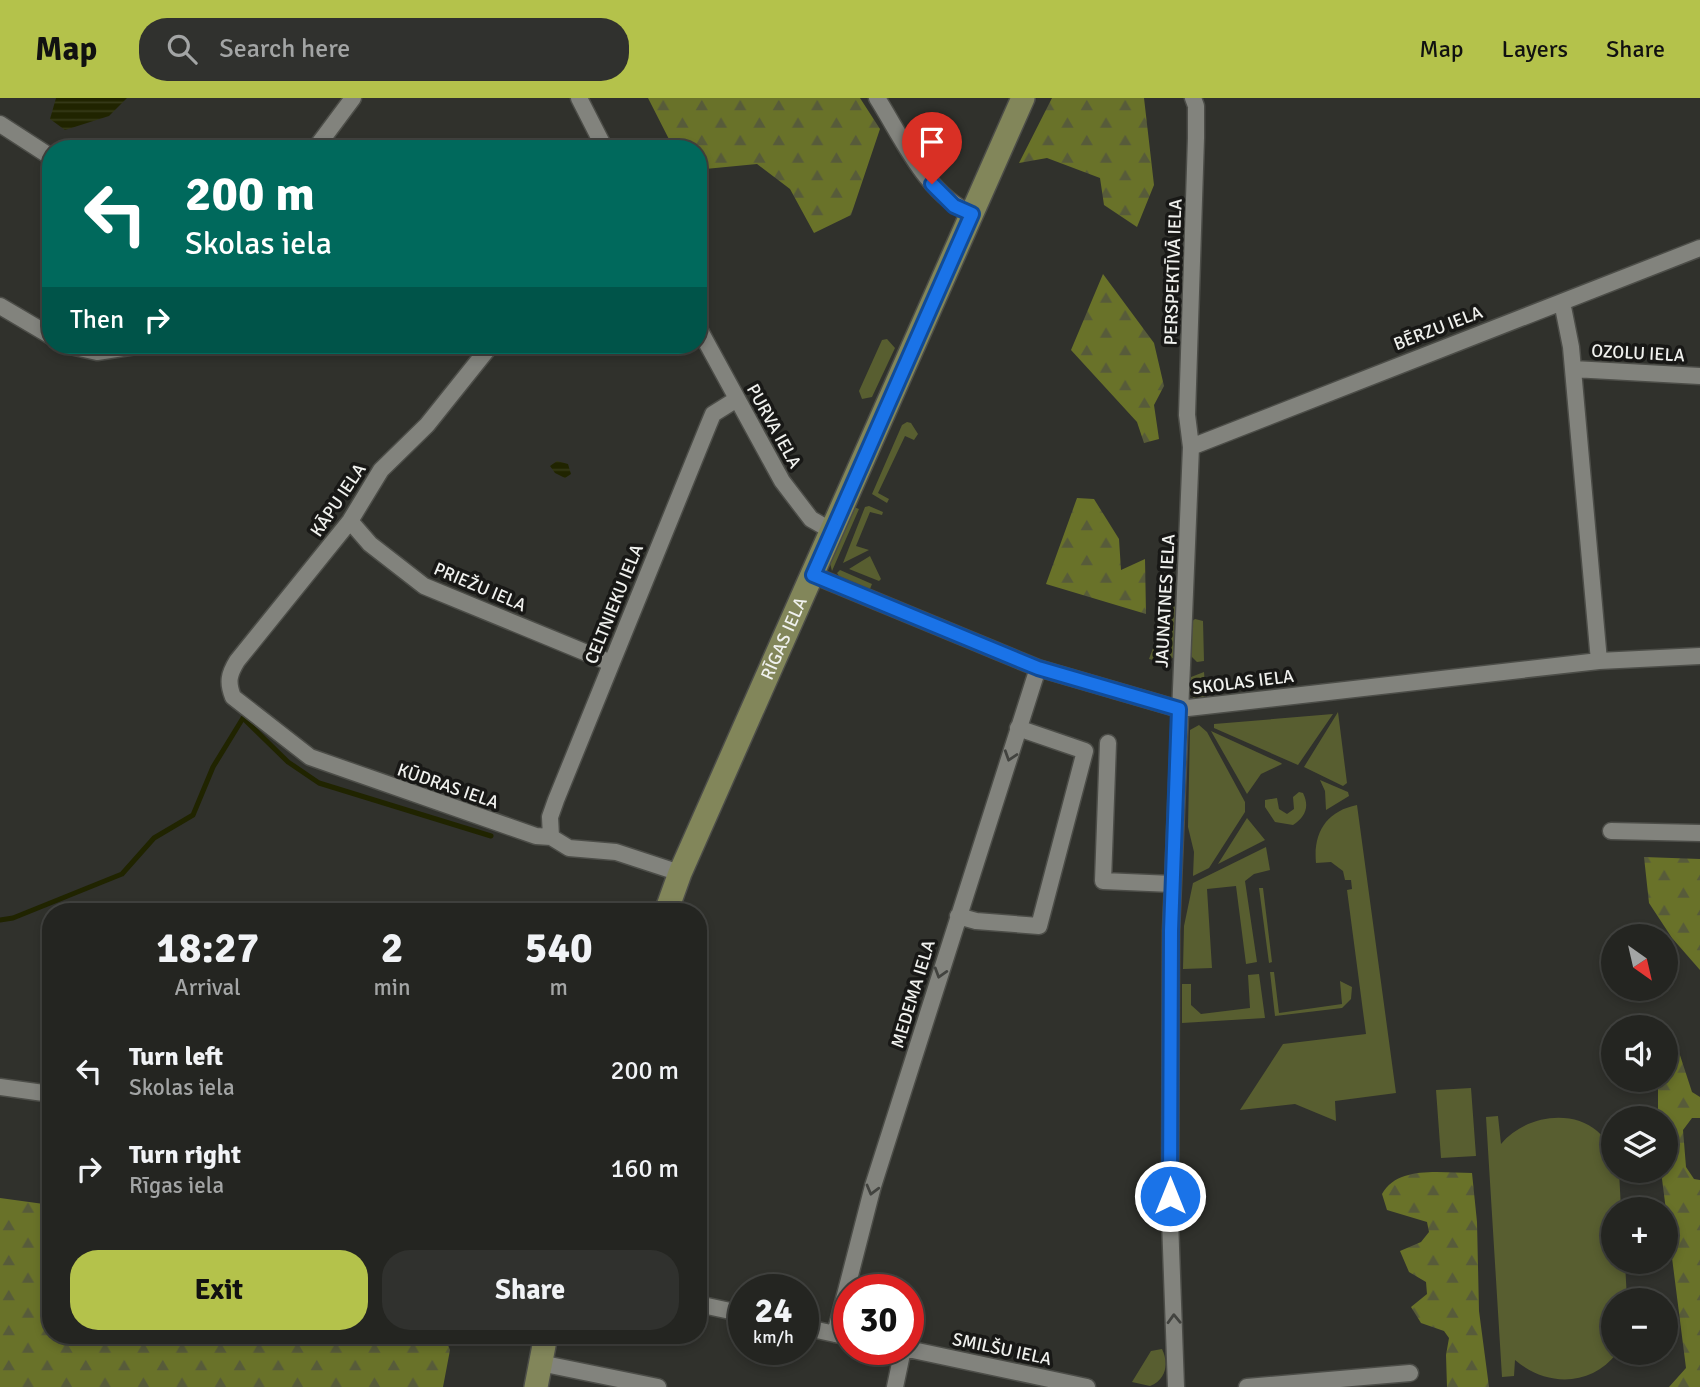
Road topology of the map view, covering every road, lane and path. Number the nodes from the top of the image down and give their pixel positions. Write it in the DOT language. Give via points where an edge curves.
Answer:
graph roads {
  1 [pos="353,98"];
  2 [pos="579,98"];
  3 [pos="877,98"];
  4 [pos="1023,98"];
  5 [pos="1193,98"];
  6 [pos="0,124"];
  7 [pos="322,140"];
  8 [pos="600,140"];
  9 [pos="42,151"];
  10 [pos="972,214"];
  11 [pos="1700,248"];
  12 [pos="1562,302"];
  13 [pos="0,306"];
  14 [pos="42,331"];
  15 [pos="707,344"];
  16 [pos="484,354"];
  17 [pos="1573,369"];
  18 [pos="1700,376"];
  19 [pos="737,399"];
  20 [pos="1191,447"];
  21 [pos="350,521"];
  22 [pos="832,531"];
  23 [pos="813,575"];
  24 [pos="1700,656"];
  25 [pos="1599,662"];
  26 [pos="611,663"];
  27 [pos="1038,668"];
  28 [pos="228,685"];
  29 [pos="1179,709"];
  30 [pos="1018,728"];
  31 [pos="1108,743"];
  32 [pos="1611,831"];
  33 [pos="1700,833"];
  34 [pos="551,837"];
  35 [pos="680,873"];
  36 [pos="1172,884"];
  37 [pos="669,903"];
  38 [pos="958,916"];
  39 [pos="0,1087"];
  40 [pos="42,1093"];
  41 [pos="855,1274"];
  42 [pos="707,1306"];
  43 [pos="728,1311"];
  44 [pos="544,1344"];
  45 [pos="924,1353"];
  46 [pos="540,1363"];
  47 [pos="901,1365"];
  48 [pos="1410,1374"];
  49 [pos="536,1387"];
  50 [pos="658,1387"];
  51 [pos="895,1387"];
  52 [pos="1087,1387"];
  53 [pos="1176,1387"];
  54 [pos="1247,1387"];
  1 -- 7 [label="street"];
  2 -- 8 [label="street"];
  3 -- 10 [label="street" via="932,184 954,206"];
  4 -- 10 [label="main road, RĪGAS IELA"];
  5 -- 20 [label="street, PERSPEKTĪVĀ IELA" via="1196,138 1187,415"];
  6 -- 9 [label="street"];
  10 -- 22 [label="main road, RĪGAS IELA"];
  11 -- 12 [label="street, BĒRZU IELA"];
  12 -- 17 [label="street"];
  12 -- 20 [label="street, BĒRZU IELA"];
  13 -- 14 [label="street"];
  15 -- 19 [label="street, PURVA IELA"];
  16 -- 21 [label="street, KĀPU IELA" via="427,425 381,470"];
  17 -- 18 [label="street, OZOLU IELA"];
  17 -- 25 [label="street"];
  19 -- 22 [label="street, PURVA IELA" via="796,503"];
  19 -- 26 [label="street, CELTNIEKU IELA" via="713,414"];
  20 -- 29 [label="street, JAUNATNES IELA"];
  21 -- 26 [label="street, PRIEŽU IELA" via="370,544 424,586"];
  21 -- 28 [label="street, KĀPU IELA" via="237,661"];
  22 -- 23 [label="main road, RĪGAS IELA"];
  23 -- 27 [label="street, SKOLAS IELA"];
  23 -- 35 [label="main road, RĪGAS IELA"];
  24 -- 25 [label="street, SKOLAS IELA"];
  25 -- 29 [label="street, SKOLAS IELA"];
  26 -- 34 [label="street, CELTNIEKU IELA" via="550,817"];
  27 -- 29 [label="street, SKOLAS IELA"];
  27 -- 30 [label="street, MEDEMA IELA"];
  28 -- 34 [label="street, KŪDRAS IELA" via="233,697 310,757 536,836"];
  29 -- 36 [label="street, JAUNATNES IELA"];
  30 -- 38 [label="street, MEDEMA IELA, one-way"];
  30 -- 38 [label="street" via="1085,751 1039,926"];
  31 -- 36 [label="street" via="1103,881"];
  32 -- 33 [label="street"];
  34 -- 35 [label="street, KŪDRAS IELA" via="569,848 616,852"];
  35 -- 37 [label="main road, RĪGAS IELA"];
  53 -- 36 [label="street, JAUNATNES IELA, one-way" via="1170,1220"];
  38 -- 41 [label="street, MEDEMA IELA, one-way" via="873,1186"];
  39 -- 40 [label="street"];
  42 -- 43 [label="street"];
  44 -- 46 [label="main road"];
  45 -- 52 [label="street, SMILŠU IELA"];
  46 -- 49 [label="main road"];
  46 -- 50 [label="street"];
  47 -- 51 [label="street"];
  48 -- 54 [label="street"];
}
